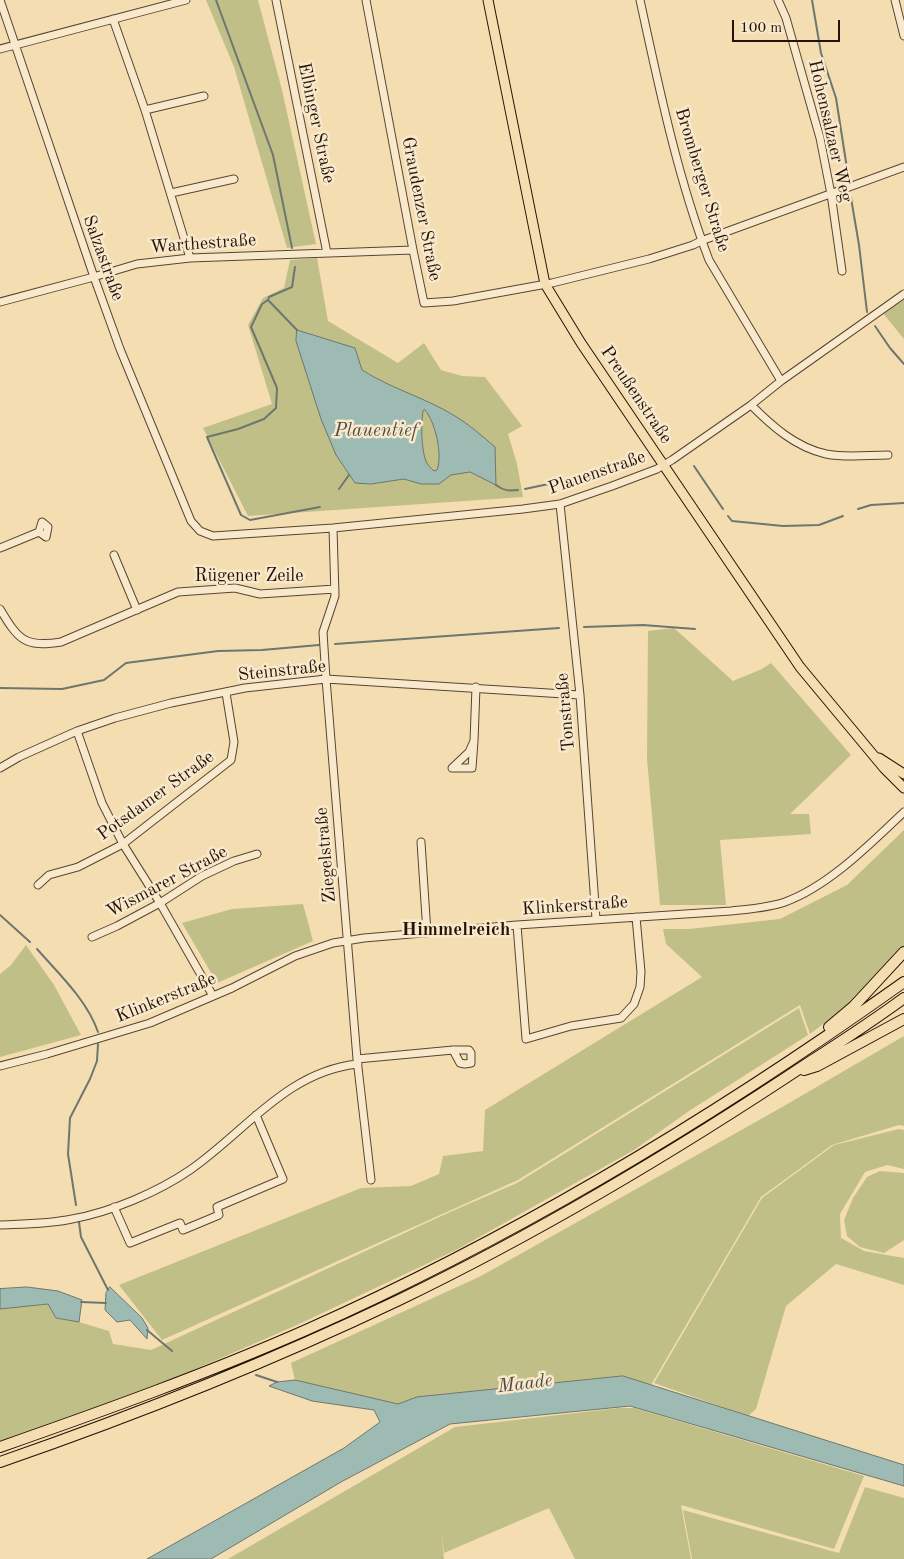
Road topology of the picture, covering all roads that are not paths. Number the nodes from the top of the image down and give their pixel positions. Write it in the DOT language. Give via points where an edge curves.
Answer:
graph roads {
  1 [pos="0,0"];
  2 [pos="186,0"];
  3 [pos="276,0"];
  4 [pos="366,0"];
  5 [pos="488,0"];
  6 [pos="640,0"];
  7 [pos="778,0"];
  8 [pos="896,0"];
  9 [pos="113,19"];
  10 [pos="904,36"];
  11 [pos="16,45"];
  12 [pos="0,49"];
  13 [pos="204,96"];
  14 [pos="145,110"];
  15 [pos="904,167"];
  16 [pos="234,179"];
  17 [pos="171,193"];
  18 [pos="831,194"];
  19 [pos="701,241"];
  20 [pos="413,250"];
  21 [pos="327,253"];
  22 [pos="190,258"];
  23 [pos="842,271"];
  24 [pos="94,277"];
  25 [pos="545,284"];
  26 [pos="904,294"];
  27 [pos="0,302"];
  28 [pos="781,381"];
  29 [pos="751,405"];
  30 [pos="888,455"];
  31 [pos="664,465"];
  32 [pos="560,504"];
  33 [pos="191,521"];
  34 [pos="333,528"];
  35 [pos="39,532"];
  36 [pos="0,548"];
  37 [pos="114,556"];
  38 [pos="335,589"];
  39 [pos="0,609"];
  40 [pos="137,610"];
  41 [pos="326,679"];
  42 [pos="476,687"];
  43 [pos="226,693"];
  44 [pos="580,695"];
  45 [pos="77,731"];
  46 [pos="474,741"];
  47 [pos="874,755"];
  48 [pos="0,768"];
  49 [pos="904,774"];
  50 [pos="904,788"];
  51 [pos="904,812"];
  52 [pos="421,842"];
  53 [pos="123,844"];
  54 [pos="257,854"];
  55 [pos="38,885"];
  56 [pos="160,903"];
  57 [pos="636,916"];
  58 [pos="596,919"];
  59 [pos="517,926"];
  60 [pos="428,933"];
  61 [pos="92,937"];
  62 [pos="348,940"];
  63 [pos="904,952"];
  64 [pos="904,982"];
  65 [pos="213,996"];
  66 [pos="904,998"];
  67 [pos="904,1019"];
  68 [pos="453,1050"];
  69 [pos="803,1052"];
  70 [pos="358,1061"];
  71 [pos="0,1066"];
  72 [pos="796,1072"];
  73 [pos="256,1115"];
  74 [pos="371,1180"];
  75 [pos="114,1207"];
  76 [pos="0,1225"];
  77 [pos="0,1447"];
  78 [pos="0,1462"];
  1 -- 11 [label="street, Salzastraße"];
  2 -- 9 [label="street"];
  3 -- 21 [label="street, Elbinger Straße"];
  4 -- 20 [label="street, Graudenzer Straße"];
  5 -- 25 [label="main road, Preußenstraße"];
  6 -- 19 [label="street, Bromberger Straße" via="660,92"];
  7 -- 18 [label="street, Hohensalzaer Weg" via="820,138"];
  8 -- 10 [label="street"];
  9 -- 11 [label="street"];
  9 -- 14 [label="street"];
  11 -- 12 [label="street"];
  11 -- 24 [label="street, Salzastraße"];
  13 -- 14 [label="street"];
  14 -- 17 [label="street"];
  15 -- 18 [label="street"];
  16 -- 17 [label="street"];
  17 -- 22 [label="street"];
  18 -- 19 [label="street"];
  18 -- 23 [label="street, Hohensalzaer Weg"];
  19 -- 25 [label="street" via="649,259"];
  19 -- 28 [label="street, Bromberger Straße" via="708,260"];
  20 -- 21 [label="street, Warthestraße"];
  20 -- 25 [label="street, Graudenzer Straße" via="424,303 453,301"];
  21 -- 22 [label="street, Warthestraße"];
  22 -- 24 [label="street, Warthestraße" via="137,264"];
  24 -- 27 [label="street, Warthestraße"];
  24 -- 33 [label="street, Salzastraße"];
  25 -- 31 [label="main road, Preußenstraße"];
  26 -- 28 [label="street, Plauenstraße"];
  28 -- 29 [label="street, Plauenstraße"];
  29 -- 30 [label="street" via="769,423 799,444 826,454"];
  29 -- 31 [label="street, Plauenstraße"];
  31 -- 32 [label="street, Plauenstraße"];
  31 -- 47 [label="main road, Preußenstraße" via="800,667"];
  32 -- 34 [label="street, Plauenstraße"];
  32 -- 44 [label="street, Tonstraße"];
  33 -- 34 [label="street, Plauenstraße" via="200,531 213,536"];
  34 -- 38 [label="street, Ziegelstraße"];
  35 -- 36 [label="street"];
  37 -- 40 [label="street"];
  38 -- 40 [label="street, Rügener Zeile" via="260,594 235,588 178,592"];
  38 -- 41 [label="street, Ziegelstraße" via="336,596 323,632"];
  39 -- 40 [label="street, Rügener Zeile" via="14,632 24,641 46,644 61,642"];
  41 -- 42 [label="street, Steinstraße"];
  41 -- 43 [label="street, Steinstraße"];
  41 -- 62 [label="street, Ziegelstraße"];
  42 -- 44 [label="street, Steinstraße"];
  42 -- 46 [label="street"];
  43 -- 45 [label="street, Steinstraße" via="171,703"];
  43 -- 53 [label="street, Potsdamer Straße" via="234,742 230,760"];
  44 -- 58 [label="street, Tonstraße"];
  45 -- 48 [label="street, Steinstraße"];
  45 -- 53 [label="street" via="102,803"];
  47 -- 49 [label="main road, Preußenstraße"];
  47 -- 50 [label="main road, Preußenstraße"];
  51 -- 57 [label="street, Klinkerstraße" via="827,880 784,902 754,909"];
  52 -- 60 [label="street"];
  53 -- 55 [label="street, Potsdamer Straße" via="78,867 49,875"];
  53 -- 56 [label="street"];
  54 -- 56 [label="street, Wismarer Straße" via="202,876"];
  56 -- 61 [label="street, Wismarer Straße"];
  56 -- 65 [label="street"];
  57 -- 58 [label="street, Klinkerstraße"];
  57 -- 59 [label="street" via="641,959 640,987 634,1004 620,1018 571,1026 526,1039"];
  58 -- 59 [label="street, Klinkerstraße"];
  59 -- 60 [label="street, Klinkerstraße"];
  60 -- 62 [label="street, Klinkerstraße"];
  62 -- 65 [label="street, Klinkerstraße" via="295,956"];
  62 -- 70 [label="street, Ziegelstraße"];
  63 -- 69 [label="highway" via="854,1006"];
  64 -- 69 [label="highway"];
  65 -- 71 [label="street, Klinkerstraße" via="150,1023"];
  66 -- 72 [label="highway"];
  67 -- 72 [label="highway" via="817,1066"];
  68 -- 70 [label="street"];
  69 -- 77 [label="highway" via="662,1143 528,1220 395,1288 224,1364 137,1399"];
  70 -- 73 [label="street" via="296,1085"];
  70 -- 74 [label="street, Ziegelstraße"];
  72 -- 78 [label="highway" via="596,1196 399,1300 227,1376"];
  73 -- 75 [label="street" via="190,1170 164,1186"];
  73 -- 75 [label="street" via="283,1179 216,1207 220,1214 183,1230 180,1223 130,1243"];
  75 -- 76 [label="street" via="72,1219"];
}
